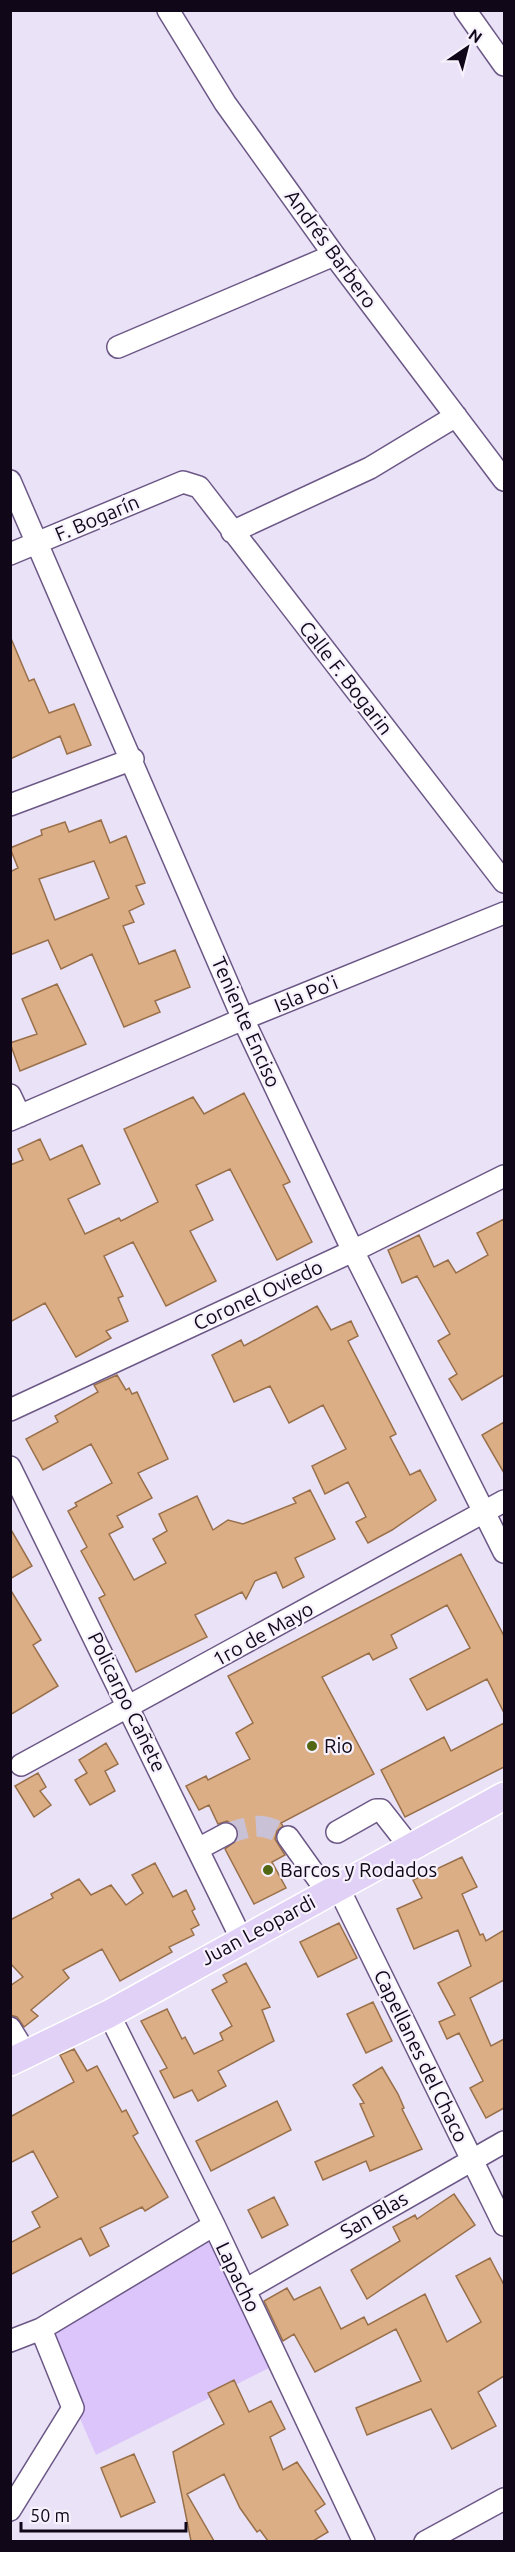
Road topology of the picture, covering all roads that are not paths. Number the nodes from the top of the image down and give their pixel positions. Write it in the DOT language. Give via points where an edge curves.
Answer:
graph roads {
  1 [pos="168,10"];
  2 [pos="465,10"];
  3 [pos="504,65"];
  4 [pos="334,255"];
  5 [pos="118,347"];
  6 [pos="456,416"];
  7 [pos="504,480"];
  8 [pos="10,481"];
  9 [pos="183,482"];
  10 [pos="232,532"];
  11 [pos="36,543"];
  12 [pos="10,554"];
  13 [pos="133,759"];
  14 [pos="10,805"];
  15 [pos="504,882"];
  16 [pos="504,913"];
  17 [pos="243,1019"];
  18 [pos="10,1095"];
  19 [pos="15,1118"];
  20 [pos="504,1176"];
  21 [pos="353,1251"];
  22 [pos="10,1410"];
  23 [pos="10,1467"];
  24 [pos="504,1501"];
  25 [pos="485,1512"];
  26 [pos="504,1552"];
  27 [pos="130,1707"];
  28 [pos="21,1765"];
  29 [pos="504,1796"];
  30 [pos="337,1832"];
  31 [pos="226,1834"];
  32 [pos="288,1837"];
  33 [pos="410,1848"];
  34 [pos="198,1849"];
  35 [pos="333,1890"];
  36 [pos="241,1938"];
  37 [pos="109,2014"];
  38 [pos="10,2028"];
  39 [pos="18,2058"];
  40 [pos="504,2142"];
  41 [pos="472,2159"];
  42 [pos="214,2225"];
  43 [pos="504,2225"];
  44 [pos="245,2290"];
  45 [pos="41,2330"];
  46 [pos="10,2342"];
  47 [pos="504,2499"];
  48 [pos="10,2510"];
  49 [pos="364,2541"];
  50 [pos="425,2541"];
  1 -- 4 [label="street, Andrés Barbero" via="225,103"];
  2 -- 3 [label="street"];
  4 -- 5 [label="street"];
  4 -- 6 [label="street, Andrés Barbero"];
  6 -- 7 [label="street, Andrés Barbero"];
  6 -- 10 [label="street" via="370,468"];
  8 -- 11 [label="street, Teniente Enciso"];
  9 -- 10 [label="street, Calle F. Bogarin" via="204,491"];
  9 -- 11 [label="street, F. Bogarín"];
  10 -- 15 [label="street, Calle F. Bogarin"];
  11 -- 12 [label="street, F. Bogarín"];
  11 -- 13 [label="street, Teniente Enciso"];
  13 -- 14 [label="street"];
  13 -- 17 [label="street, Teniente Enciso"];
  16 -- 17 [label="street, Isla Po'i"];
  17 -- 19 [label="street, Isla Po'i"];
  17 -- 21 [label="street, Teniente Enciso"];
  18 -- 19 [label="street"];
  20 -- 21 [label="street, Coronel Oviedo"];
  21 -- 22 [label="street, Coronel Oviedo"];
  21 -- 25 [label="street, Teniente Enciso"];
  23 -- 27 [label="street, Policarpo Cañete"];
  24 -- 25 [label="street, 1ro de Mayo"];
  25 -- 26 [label="street, Teniente Enciso"];
  25 -- 27 [label="street, 1ro de Mayo"];
  27 -- 28 [label="street, 1ro de Mayo"];
  27 -- 34 [label="street, Policarpo Cañete"];
  29 -- 33 [label="main road, Juan Leopardi"];
  30 -- 33 [label="street" via="381,1810"];
  31 -- 34 [label="street"];
  32 -- 35 [label="street, Capellanes del Chaco"];
  33 -- 35 [label="main road, Juan Leopardi"];
  34 -- 36 [label="street, Policarpo Cañete"];
  35 -- 36 [label="main road, Juan Leopardi"];
  35 -- 41 [label="street, Capellanes del Chaco"];
  36 -- 37 [label="main road, Juan Leopardi"];
  37 -- 39 [label="main road, Juan Leopardi"];
  37 -- 42 [label="street, Lapacho"];
  38 -- 39 [label="street"];
  40 -- 41 [label="street, San Blas"];
  41 -- 43 [label="street, Capellanes del Chaco"];
  41 -- 44 [label="street, San Blas"];
  42 -- 44 [label="street, Lapacho"];
  42 -- 45 [label="street"];
  44 -- 49 [label="street, Lapacho"];
  45 -- 46 [label="street"];
  45 -- 48 [label="street" via="73,2408"];
  47 -- 50 [label="street"];
}
